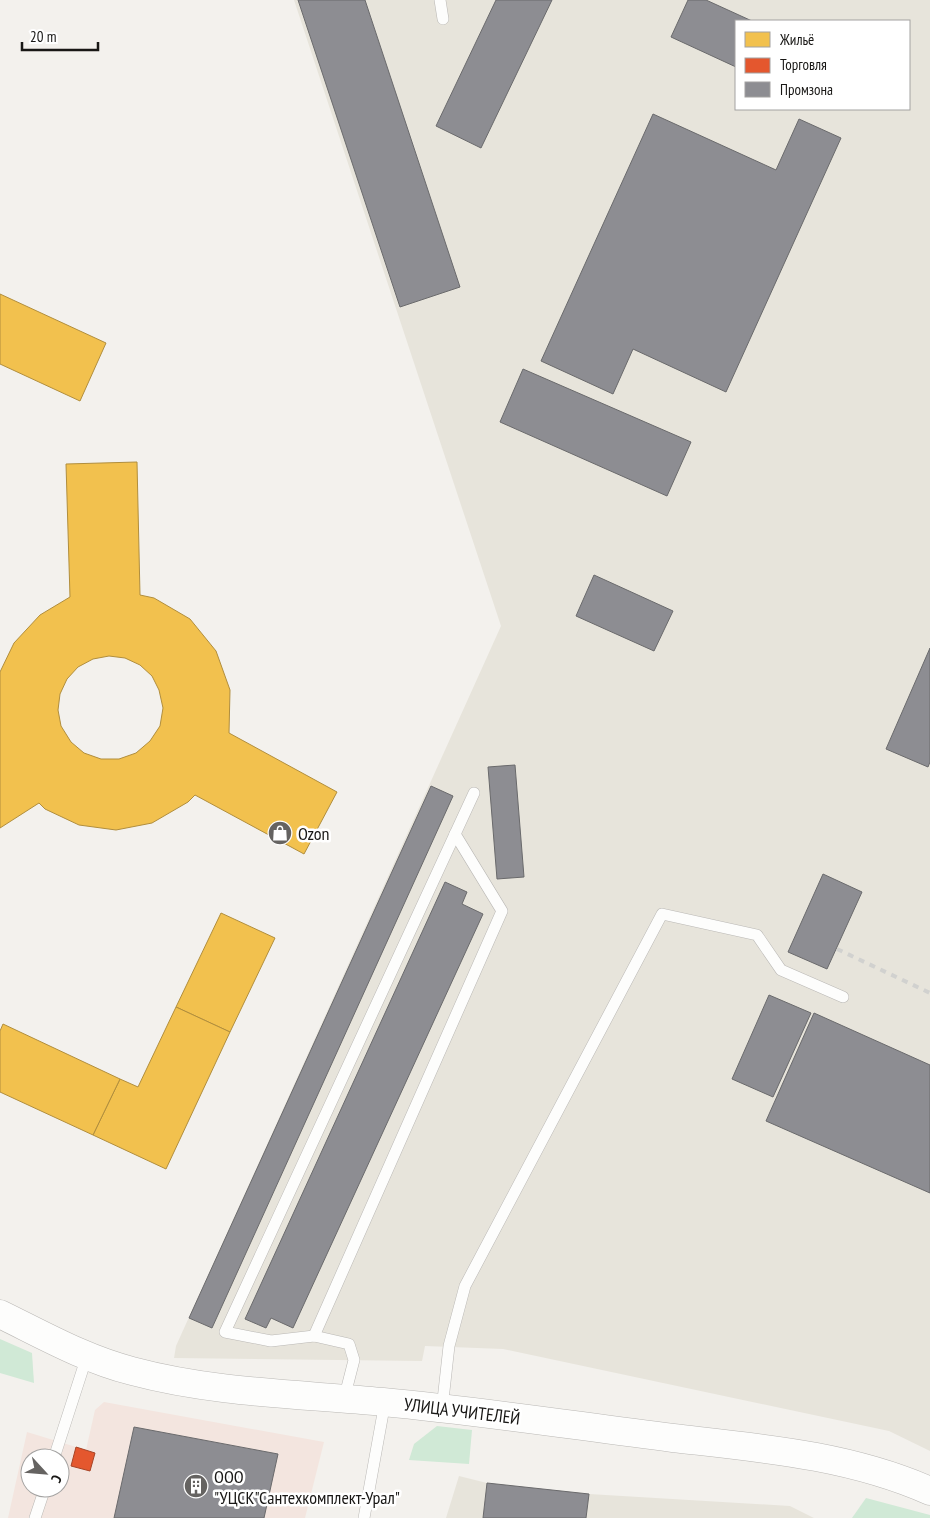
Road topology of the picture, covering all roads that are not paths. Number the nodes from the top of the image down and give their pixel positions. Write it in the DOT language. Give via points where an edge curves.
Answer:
graph roads {
  1 [pos="440,0"];
  2 [pos="444,19"];
  3 [pos="474,793"];
  4 [pos="455,834"];
  5 [pos="843,998"];
  6 [pos="0,1314"];
  7 [pos="314,1336"];
  8 [pos="87,1356"];
  9 [pos="344,1398"];
  10 [pos="385,1402"];
  11 [pos="442,1409"];
  12 [pos="57,1448"];
  13 [pos="930,1491"];
  14 [pos="42,1498"];
  15 [pos="36,1518"];
  16 [pos="364,1518"];
  1 -- 2 [label="lane"];
  3 -- 4 [label="lane"];
  4 -- 7 [label="lane" via="502,910"];
  4 -- 7 [label="lane" via="225,1332 271,1341"];
  5 -- 11 [label="lane" via="781,970 757,935 662,914 466,1286 449,1346"];
  6 -- 8 [label="main road, УЛИЦА УЧИТЕЛЕЙ"];
  7 -- 9 [label="lane" via="349,1344 354,1360"];
  8 -- 9 [label="main road, УЛИЦА УЧИТЕЛЕЙ" via="192,1385"];
  8 -- 12 [label="lane"];
  9 -- 10 [label="main road, УЛИЦА УЧИТЕЛЕЙ"];
  10 -- 11 [label="main road, УЛИЦА УЧИТЕЛЕЙ"];
  10 -- 16 [label="lane"];
  11 -- 13 [label="main road, УЛИЦА УЧИТЕЛЕЙ" via="829,1458 898,1476"];
  14 -- 15 [label="lane"];
}
